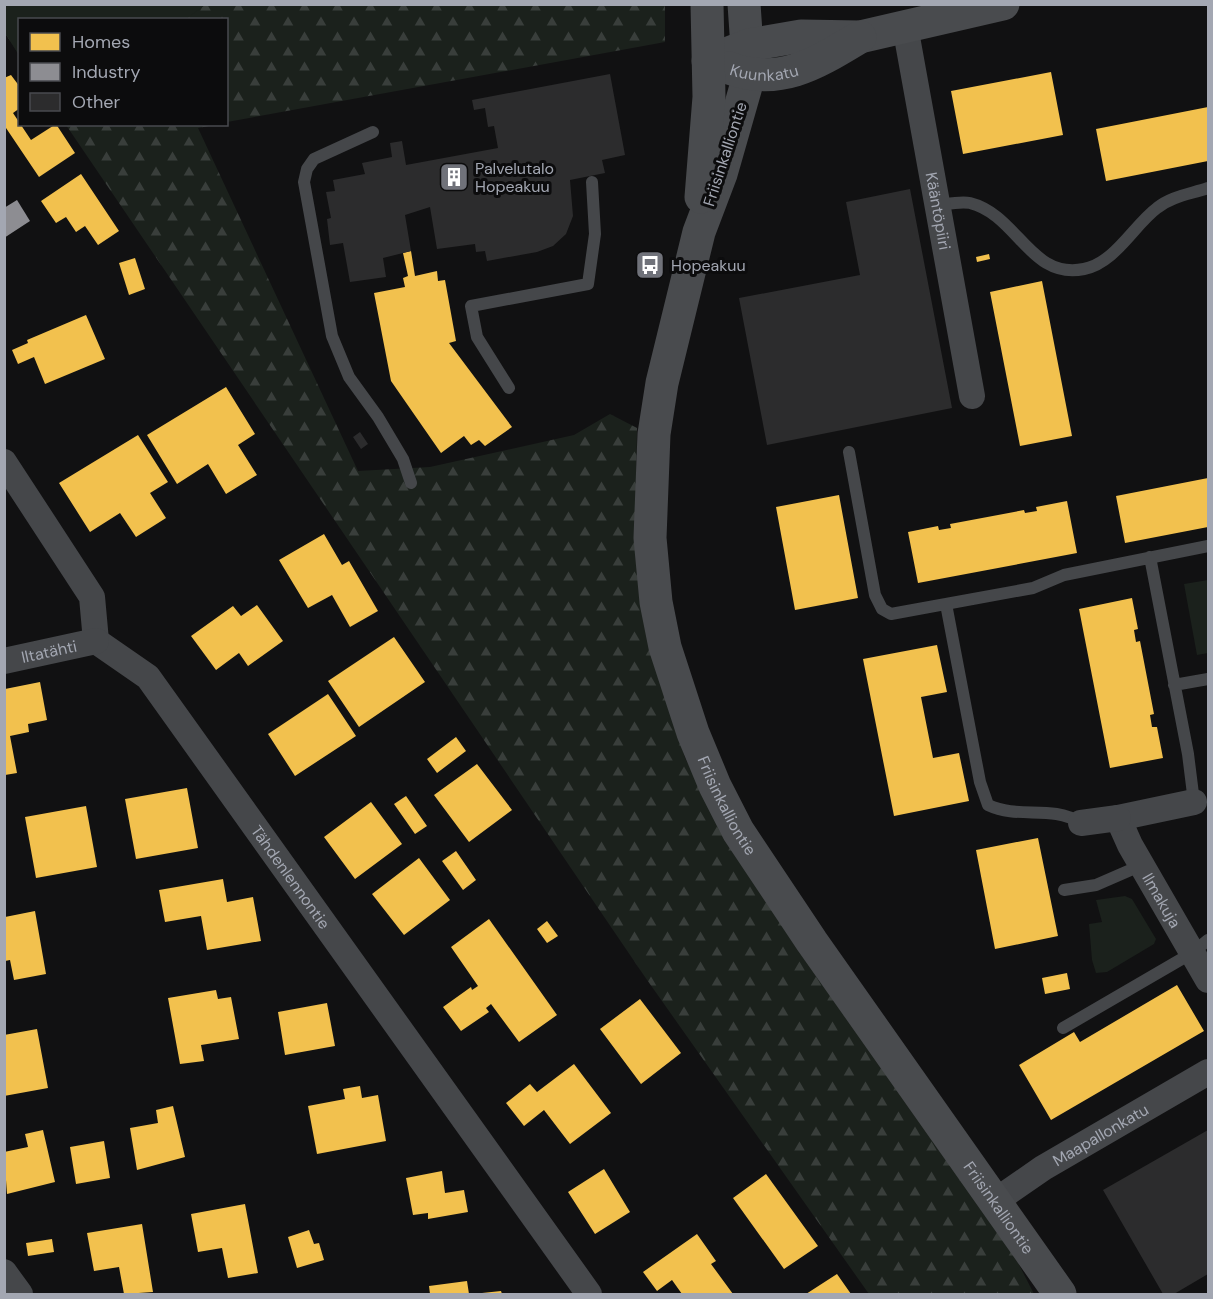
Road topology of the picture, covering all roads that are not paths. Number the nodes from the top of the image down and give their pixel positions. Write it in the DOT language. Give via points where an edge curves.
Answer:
graph roads {
  1 [pos="707,4"];
  2 [pos="744,4"];
  3 [pos="1004,4"];
  4 [pos="905,26"];
  5 [pos="708,61"];
  6 [pos="749,61"];
  7 [pos="373,132"];
  8 [pos="592,182"];
  9 [pos="1209,188"];
  10 [pos="938,205"];
  11 [pos="699,232"];
  12 [pos="509,388"];
  13 [pos="972,396"];
  14 [pos="849,452"];
  15 [pos="4,462"];
  16 [pos="411,483"];
  17 [pos="1209,546"];
  18 [pos="1150,557"];
  19 [pos="946,604"];
  20 [pos="96,641"];
  21 [pos="4,661"];
  22 [pos="1209,679"];
  23 [pos="1174,686"];
  24 [pos="1194,802"];
  25 [pos="1118,818"];
  26 [pos="1081,823"];
  27 [pos="1142,865"];
  28 [pos="1064,890"];
  29 [pos="1200,946"];
  30 [pos="1209,980"];
  31 [pos="1063,1028"];
  32 [pos="1209,1072"];
  33 [pos="994,1202"];
  34 [pos="4,1272"];
  35 [pos="21,1294"];
  36 [pos="589,1294"];
  37 [pos="1060,1294"];
  1 -- 5 [label="main road, Friisinkalliontie"];
  2 -- 6 [label="main road, Friisinkalliontie"];
  3 -- 4 [label="main road, Kuunkatu"];
  4 -- 6 [label="main road, Kuunkatu" via="860,37 811,67 776,75"];
  4 -- 10 [label="street, Kääntöpiiri"];
  5 -- 6 [label="main road, Kuunkatu"];
  5 -- 11 [label="main road, Friisinkalliontie"];
  6 -- 11 [label="main road, Friisinkalliontie" via="721,174"];
  7 -- 16 [label="lane" via="314,159 304,182 332,336 349,377 403,459"];
  8 -- 12 [label="lane" via="595,234 588,284 471,306 477,337"];
  9 -- 10 [label="lane" via="1171,198 1103,260 1087,269 1071,271 1043,263 993,212 968,202"];
  10 -- 13 [label="street, Kääntöpiiri"];
  11 -- 33 [label="main road, Friisinkalliontie" via="662,383 652,465 650,538 656,603 678,693 715,786 750,850"];
  14 -- 19 [label="lane" via="875,595 882,609 891,614"];
  15 -- 20 [label="street" via="92,597"];
  17 -- 18 [label="lane"];
  18 -- 19 [label="lane" via="1064,575 1033,588"];
  18 -- 23 [label="lane"];
  19 -- 26 [label="lane" via="980,782 988,805 1004,812 1066,814"];
  20 -- 21 [label="street, Iltatähti"];
  20 -- 36 [label="street, Tähdenlennontie" via="148,677"];
  22 -- 23 [label="lane"];
  23 -- 24 [label="lane"];
  24 -- 25 [label="street"];
  25 -- 26 [label="street"];
  25 -- 27 [label="street, Ilmakuja"];
  27 -- 28 [label="lane" via="1096,885"];
  27 -- 29 [label="street, Ilmakuja"];
  29 -- 30 [label="street, Ilmakuja"];
  29 -- 31 [label="lane"];
  32 -- 33 [label="street, Maapallonkatu" via="1043,1168"];
  33 -- 37 [label="main road, Friisinkalliontie"];
  34 -- 35 [label="street"];
}
